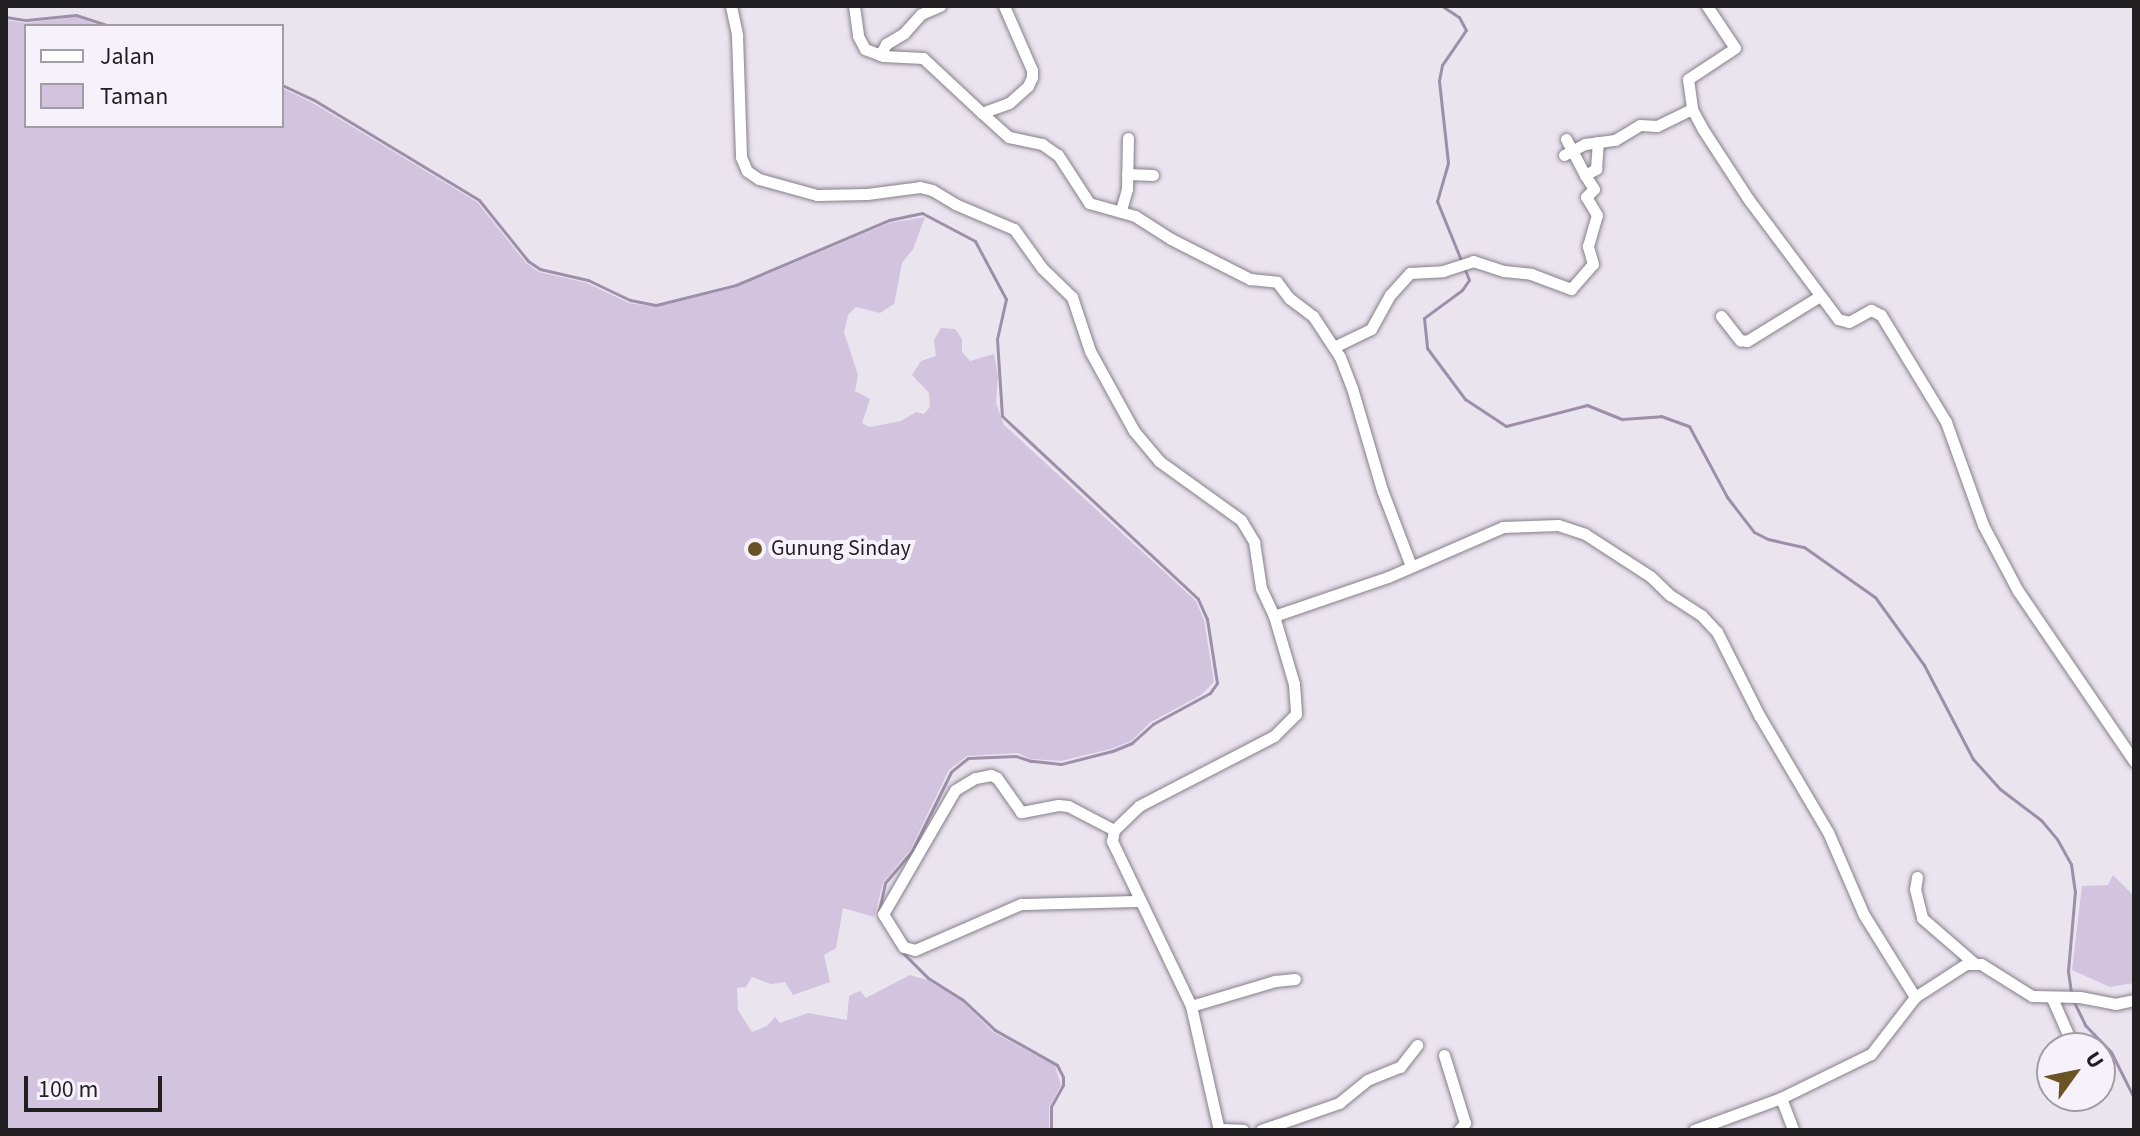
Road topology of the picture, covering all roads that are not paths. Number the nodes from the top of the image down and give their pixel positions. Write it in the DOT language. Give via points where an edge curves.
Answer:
graph roads {
  1 [pos="731,6"];
  2 [pos="854,6"];
  3 [pos="940,6"];
  4 [pos="1004,6"];
  5 [pos="1707,6"];
  6 [pos="880,55"];
  7 [pos="1692,109"];
  8 [pos="982,113"];
  9 [pos="1128,138"];
  10 [pos="1566,139"];
  11 [pos="1598,142"];
  12 [pos="1568,153"];
  13 [pos="1127,174"];
  14 [pos="1153,175"];
  15 [pos="1585,175"];
  16 [pos="1121,210"];
  17 [pos="1820,296"];
  18 [pos="1721,316"];
  19 [pos="1334,347"];
  20 [pos="1411,566"];
  21 [pos="1274,616"];
  22 [pos="2134,761"];
  23 [pos="1114,830"];
  24 [pos="1917,877"];
  25 [pos="1139,901"];
  26 [pos="1974,963"];
  27 [pos="1295,979"];
  28 [pos="1915,997"];
  29 [pos="2054,998"];
  30 [pos="2134,1000"];
  31 [pos="1191,1006"];
  32 [pos="2068,1032"];
  33 [pos="1417,1045"];
  34 [pos="1444,1055"];
  35 [pos="1781,1098"];
  36 [pos="1219,1129"];
  37 [pos="1243,1130"];
  38 [pos="1261,1130"];
  39 [pos="1459,1130"];
  40 [pos="1694,1130"];
  41 [pos="1793,1130"];
  1 -- 21 [label="street" via="737,35 741,157 747,171 817,195 920,187 1014,229 1042,268 1072,297 1090,351 1152,455 1230,509 1247,527 1261,588"];
  2 -- 6 [label="street" via="860,44"];
  3 -- 6 [label="street" via="921,14"];
  4 -- 8 [label="street" via="1032,77 1009,103"];
  5 -- 7 [label="street" via="1735,48 1690,76"];
  6 -- 8 [label="street" via="923,58"];
  7 -- 11 [label="street" via="1657,126 1640,125 1615,140"];
  7 -- 17 [label="street" via="1727,168"];
  8 -- 16 [label="street" via="1009,137 1042,144 1058,155 1089,203"];
  9 -- 13 [label="street"];
  10 -- 12 [label="street"];
  11 -- 12 [label="street"];
  11 -- 15 [label="street" via="1596,169"];
  12 -- 15 [label="street"];
  13 -- 14 [label="street"];
  13 -- 16 [label="street"];
  15 -- 19 [label="street" via="1594,189 1586,197 1597,215 1588,246 1593,264 1571,289 1473,261 1443,271 1410,273 1371,329"];
  16 -- 19 [label="street" via="1250,279 1277,282 1313,316"];
  17 -- 18 [label="street" via="1747,341 1740,340"];
  17 -- 22 [label="street" via="1842,321 1871,310 1881,315 1946,422 1983,525 2018,591"];
  19 -- 20 [label="street"];
  20 -- 21 [label="street"];
  20 -- 28 [label="street" via="1503,527 1558,525 1585,534 1702,616 1730,653 1759,715 1828,832 1864,915"];
  21 -- 23 [label="street" via="1296,696 1292,721 1274,736 1139,806"];
  23 -- 25 [label="street" via="1114,850"];
  23 -- 25 [label="street" via="1068,806 1021,812 997,778 975,778 955,790 883,914 904,947 915,950 1021,904"];
  24 -- 26 [label="street" via="1922,918"];
  25 -- 31 [label="street"];
  26 -- 28 [label="street" via="1957,968"];
  26 -- 29 [label="street" via="2021,992"];
  27 -- 31 [label="street"];
  28 -- 35 [label="street" via="1871,1054"];
  29 -- 30 [label="street" via="2115,1004"];
  29 -- 32 [label="street"];
  31 -- 36 [label="street"];
  33 -- 38 [label="street" via="1400,1067 1367,1080 1339,1103"];
  34 -- 39 [label="street" via="1465,1123"];
  35 -- 40 [label="street"];
  35 -- 41 [label="street"];
  36 -- 37 [label="street"];
}
